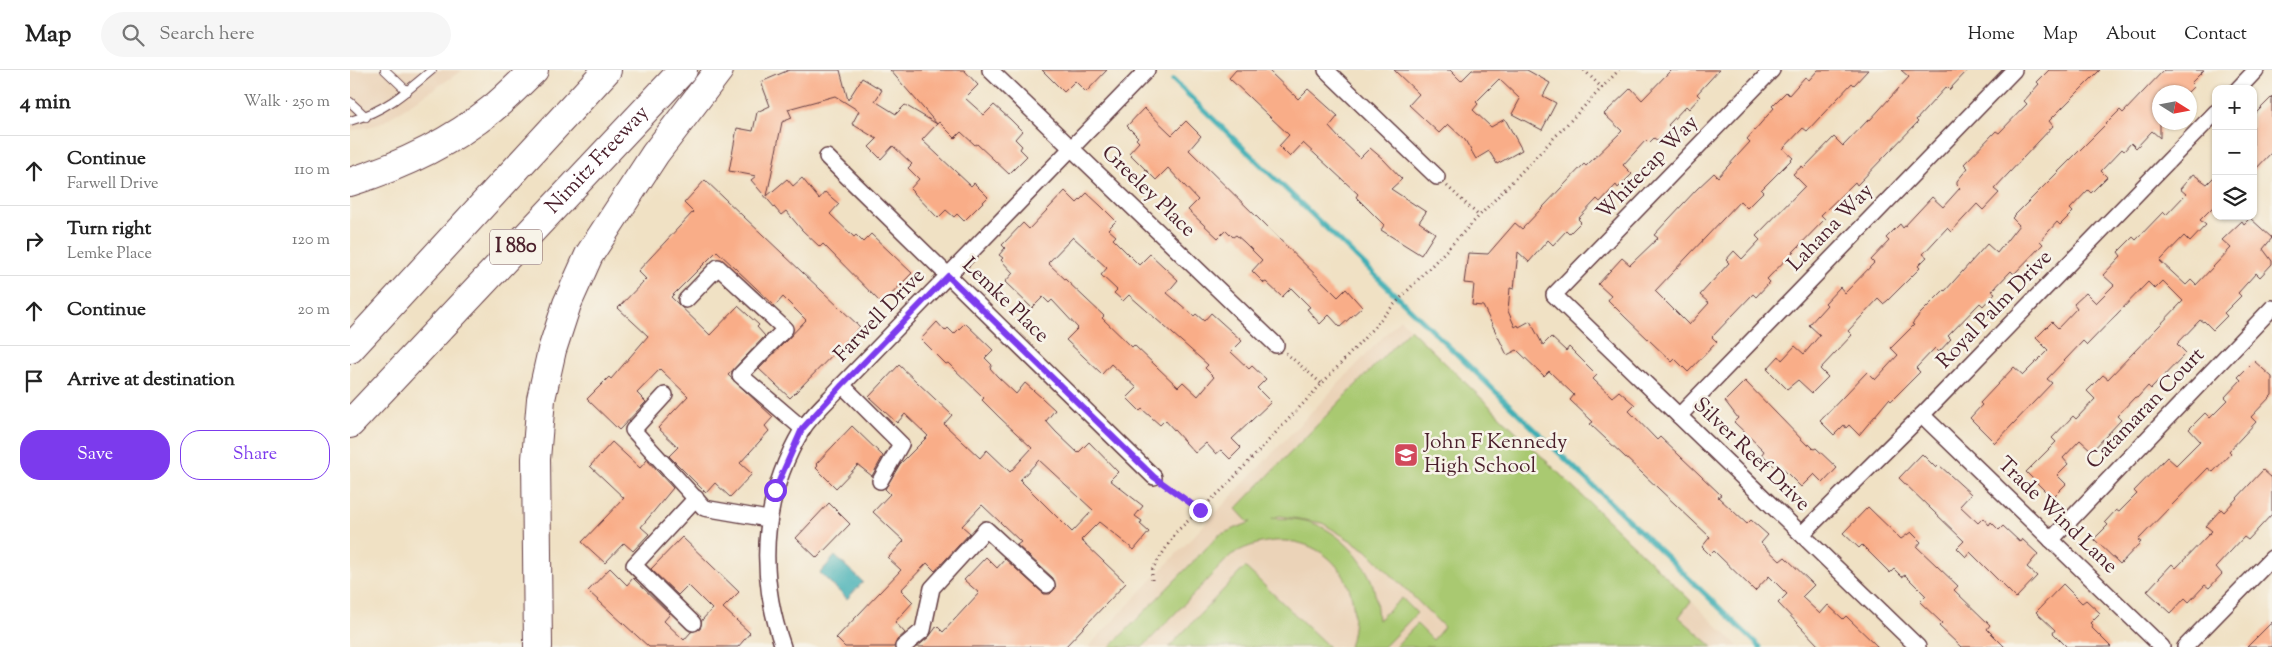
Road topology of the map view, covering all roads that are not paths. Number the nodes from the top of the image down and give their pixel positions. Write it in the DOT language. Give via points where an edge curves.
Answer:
graph roads {
  1 [pos="385,70"];
  2 [pos="432,70"];
  3 [pos="534,70"];
  4 [pos="608,70"];
  5 [pos="683,70"];
  6 [pos="719,70"];
  7 [pos="990,70"];
  8 [pos="1148,70"];
  9 [pos="1326,70"];
  10 [pos="1772,70"];
  11 [pos="2014,70"];
  12 [pos="2256,70"];
  13 [pos="2242,85"];
  14 [pos="407,91"];
  15 [pos="350,102"];
  16 [pos="2212,116"];
  17 [pos="366,117"];
  18 [pos="350,121"];
  19 [pos="1072,149"];
  20 [pos="826,157"];
  21 [pos="1437,177"];
  22 [pos="350,182"];
  23 [pos="948,276"];
  24 [pos="1554,295"];
  25 [pos="686,300"];
  26 [pos="2272,308"];
  27 [pos="1276,345"];
  28 [pos="350,349"];
  29 [pos="842,385"];
  30 [pos="665,395"];
  31 [pos="358,415"];
  32 [pos="1922,415"];
  33 [pos="1679,416"];
  34 [pos="350,429"];
  35 [pos="802,429"];
  36 [pos="1154,477"];
  37 [pos="880,481"];
  38 [pos="696,498"];
  39 [pos="768,519"];
  40 [pos="1802,534"];
  41 [pos="2051,540"];
  42 [pos="2272,558"];
  43 [pos="1047,585"];
  44 [pos="693,623"];
  45 [pos="538,647"];
  46 [pos="783,647"];
  47 [pos="903,647"];
  48 [pos="1918,647"];
  49 [pos="2162,647"];
  50 [pos="2185,647"];
  1 -- 14 [label="lane"];
  2 -- 14 [label="lane"];
  3 -- 22 [label="highway" via="492,109 454,136 416,158"];
  4 -- 28 [label="highway, I 880"];
  5 -- 31 [label="highway, Nimitz Freeway / I 880"];
  6 -- 45 [label="highway" via="616,210 589,255 555,341 541,400 536,459"];
  7 -- 19 [label="street, Greeley Place"];
  8 -- 19 [label="street, Farwell Drive"];
  9 -- 21 [label="street"];
  10 -- 24 [label="street, Whitecap Way"];
  11 -- 33 [label="street, Lahana Way"];
  12 -- 13 [label="street"];
  14 -- 17 [label="lane" via="392,104"];
  15 -- 17 [label="lane"];
  16 -- 32 [label="street, Royal Palm Drive"];
  17 -- 18 [label="lane"];
  19 -- 23 [label="street, Farwell Drive"];
  19 -- 27 [label="street, Greeley Place"];
  20 -- 23 [label="street, Lemke Place"];
  23 -- 29 [label="street, Farwell Drive"];
  23 -- 36 [label="street, Lemke Place"];
  24 -- 33 [label="street, Silver Reef Drive"];
  25 -- 35 [label="street" via="718,267 784,329 740,375"];
  26 -- 41 [label="street, Catamaran Court"];
  29 -- 35 [label="street, Farwell Drive"];
  29 -- 37 [label="street" via="901,444"];
  30 -- 38 [label="street" via="633,430"];
  31 -- 34 [label="highway, Nimitz Freeway"];
  32 -- 40 [label="street, Royal Palm Drive"];
  32 -- 41 [label="street, Trade Wind Lane"];
  33 -- 40 [label="street, Silver Reef Drive"];
  35 -- 39 [label="street, Farwell Drive" via="775,490"];
  38 -- 39 [label="street" via="704,508"];
  38 -- 44 [label="street" via="634,565"];
  39 -- 46 [label="street, Farwell Drive" via="766,569 773,619"];
  40 -- 48 [label="street, Silver Reef Drive"];
  41 -- 49 [label="street, Trade Wind Lane"];
  42 -- 50 [label="street"];
  43 -- 47 [label="street" via="986,529 932,588 922,630"];
}
